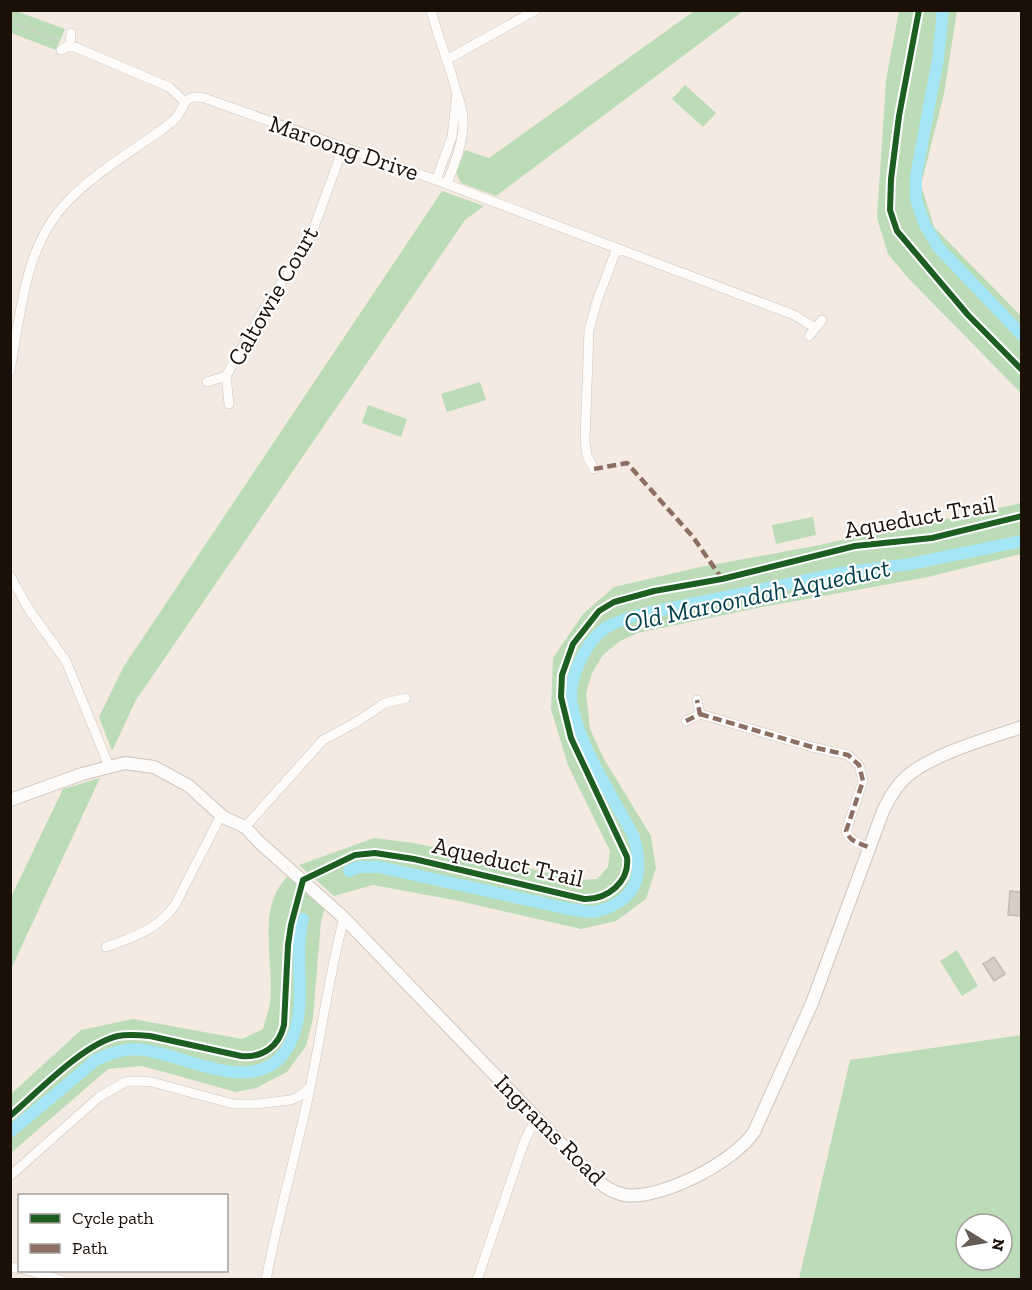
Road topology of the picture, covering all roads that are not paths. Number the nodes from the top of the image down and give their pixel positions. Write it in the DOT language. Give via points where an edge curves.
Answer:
graph roads {
  1 [pos="430,10"];
  2 [pos="536,10"];
  3 [pos="71,33"];
  4 [pos="448,59"];
  5 [pos="457,93"];
  6 [pos="185,102"];
  7 [pos="343,148"];
  8 [pos="436,180"];
  9 [pos="447,184"];
  10 [pos="617,248"];
  11 [pos="815,328"];
  12 [pos="10,370"];
  13 [pos="226,376"];
  14 [pos="207,382"];
  15 [pos="229,404"];
  16 [pos="594,469"];
  17 [pos="10,576"];
  18 [pos="406,698"];
  19 [pos="697,700"];
  20 [pos="700,714"];
  21 [pos="686,721"];
  22 [pos="1022,727"];
  23 [pos="110,766"];
  24 [pos="10,800"];
  25 [pos="221,815"];
  26 [pos="245,827"];
  27 [pos="868,847"];
  28 [pos="344,918"];
  29 [pos="106,947"];
  30 [pos="310,1087"];
  31 [pos="536,1118"];
  32 [pos="10,1176"];
  33 [pos="33,1272"];
  34 [pos="61,1280"];
  35 [pos="266,1280"];
  36 [pos="477,1280"];
  1 -- 4 [label="street"];
  2 -- 4 [label="street"];
  3 -- 6 [label="street" via="66,47 169,87"];
  4 -- 5 [label="street"];
  5 -- 8 [label="street" via="452,137"];
  5 -- 9 [label="street" via="463,127"];
  6 -- 7 [label="street, Maroong Drive" via="204,98"];
  6 -- 12 [label="street" via="173,121 81,189 50,224 30,269"];
  7 -- 8 [label="street, Maroong Drive"];
  7 -- 13 [label="street, Caltowie Court" via="308,244 264,309"];
  8 -- 9 [label="street, Maroong Drive"];
  9 -- 10 [label="street, Maroong Drive"];
  10 -- 11 [label="street, Maroong Drive" via="794,315"];
  10 -- 16 [label="street" via="594,311 588,341 585,441"];
  13 -- 14 [label="street, Caltowie Court"];
  13 -- 15 [label="street, Caltowie Court"];
  17 -- 23 [label="street" via="72,673"];
  18 -- 26 [label="street" via="385,703 323,740"];
  19 -- 20 [label="street"];
  20 -- 21 [label="street"];
  20 -- 27 [label="street" via="842,752 854,759 862,781 846,831 853,841"];
  22 -- 27 [label="street, Ingrams Road" via="912,772 890,796"];
  23 -- 24 [label="street, Ingrams Road"];
  23 -- 25 [label="street, Ingrams Road" via="140,764 163,771 196,792"];
  25 -- 26 [label="street, Ingrams Road"];
  25 -- 29 [label="street" via="168,915 149,931"];
  26 -- 28 [label="street, Ingrams Road"];
  27 -- 31 [label="street, Ingrams Road" via="807,1015 758,1124 737,1151 661,1190 620,1194 593,1177"];
  28 -- 30 [label="street"];
  28 -- 31 [label="street, Ingrams Road"];
  30 -- 32 [label="street" via="290,1100 242,1105 152,1082 125,1082 99,1097"];
  30 -- 35 [label="street"];
  31 -- 36 [label="street"];
  33 -- 34 [label="street"];
}
